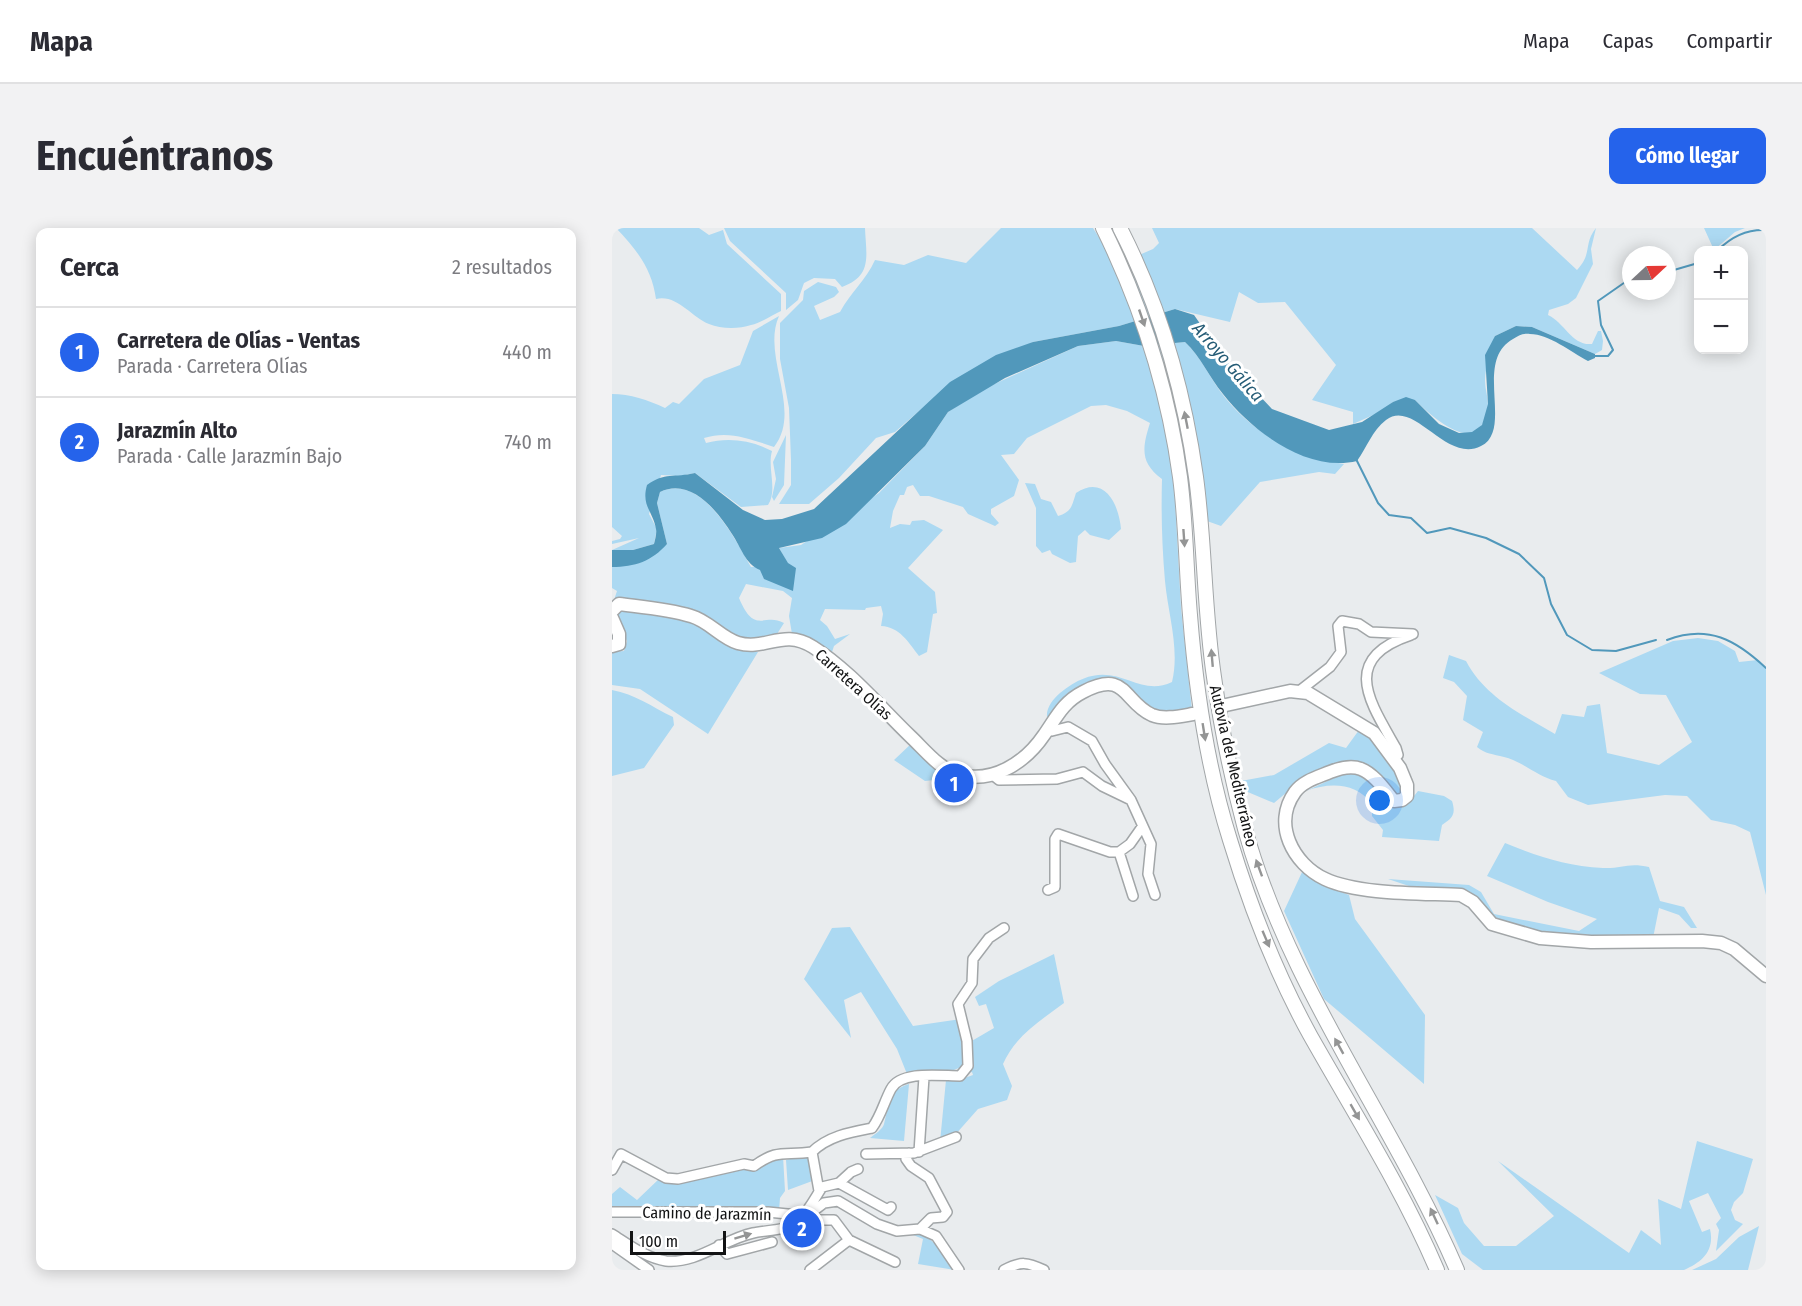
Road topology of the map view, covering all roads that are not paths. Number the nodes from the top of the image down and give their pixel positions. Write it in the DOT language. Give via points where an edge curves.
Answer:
graph roads {
  1 [pos="1103,228"];
  2 [pos="1120,228"];
  3 [pos="612,611"];
  4 [pos="612,618"];
  5 [pos="612,646"];
  6 [pos="1298,692"];
  7 [pos="1226,705"];
  8 [pos="1193,714"];
  9 [pos="1048,729"];
  10 [pos="1394,758"];
  11 [pos="988,777"];
  12 [pos="1131,800"];
  13 [pos="1142,827"];
  14 [pos="1119,852"];
  15 [pos="1048,890"];
  16 [pos="1155,895"];
  17 [pos="1133,896"];
  18 [pos="1004,928"];
  19 [pos="1766,976"];
  20 [pos="924,1077"];
  21 [pos="956,1137"];
  22 [pos="812,1152"];
  23 [pos="914,1152"];
  24 [pos="866,1154"];
  25 [pos="858,1169"];
  26 [pos="612,1170"];
  27 [pos="840,1183"];
  28 [pos="819,1191"];
  29 [pos="891,1207"];
  30 [pos="612,1212"];
  31 [pos="804,1216"];
  32 [pos="920,1228"];
  33 [pos="612,1234"];
  34 [pos="849,1240"];
  35 [pos="772,1242"];
  36 [pos="612,1244"];
  37 [pos="719,1245"];
  38 [pos="895,1262"];
  39 [pos="650,1270"];
  40 [pos="810,1270"];
  41 [pos="959,1270"];
  42 [pos="1004,1270"];
  43 [pos="1044,1270"];
  44 [pos="1437,1270"];
  45 [pos="1457,1270"];
  1 -- 44 [label="highway, Autovía del Mediterráneo, one-way" via="1142,316 1158,370 1180,480 1196,679 1206,743 1230,839 1264,934 1309,1032 1396,1184"];
  45 -- 2 [label="highway, Autovía del Mediterráneo, one-way" via="1432,1213 1323,1015 1280,925 1246,831 1213,675 1196,478 1174,365 1135,257"];
  3 -- 11 [label="main road, Carretera Olías" via="619,604 691,616 737,643 750,645 788,637 810,645 946,768 958,775"];
  4 -- 5 [label="main road" via="619,644"];
  6 -- 7 [label="main road"];
  6 -- 10 [label="main road" via="1308,693 1362,724"];
  6 -- 10 [label="street" via="1330,668 1341,652 1338,626 1342,621 1349,620 1379,634 1413,634 1377,654 1366,674 1368,693 1396,748 1398,755"];
  8 -- 9 [label="main road" via="1152,715 1124,688 1112,684 1082,692 1064,705"];
  9 -- 11 [label="main road" via="1028,754"];
  9 -- 12 [label="street" via="1068,727 1092,741"];
  10 -- 19 [label="main road" via="1407,785 1407,796 1402,800 1394,801 1363,769 1353,767 1307,782 1295,793 1286,814 1286,833 1309,869 1342,885 1461,895 1473,902 1492,924 1540,938 1721,944 1734,949"];
  11 -- 12 [label="street" via="1058,778 1083,772"];
  12 -- 13 [label="street"];
  13 -- 14 [label="street"];
  13 -- 16 [label="street" via="1151,844 1148,874"];
  14 -- 15 [label="street" via="1058,834 1055,886"];
  14 -- 17 [label="street"];
  18 -- 20 [label="street" via="989,938 973,959 972,983 958,1004 968,1066 960,1076"];
  20 -- 22 [label="street" via="907,1078 892,1086 872,1128 845,1132"];
  20 -- 23 [label="street"];
  21 -- 23 [label="street"];
  22 -- 26 [label="street" via="789,1156 773,1153 754,1166 744,1164 678,1179 666,1178 621,1154"];
  22 -- 28 [label="street"];
  23 -- 24 [label="street"];
  23 -- 32 [label="street" via="906,1159 908,1163 929,1178 947,1212"];
  25 -- 27 [label="street"];
  27 -- 28 [label="street" via="827,1184"];
  27 -- 29 [label="street" via="888,1210"];
  28 -- 31 [label="street"];
  30 -- 31 [label="street, Camino de Jarazmín" via="768,1212"];
  31 -- 32 [label="street" via="824,1203 838,1201 897,1231"];
  31 -- 34 [label="street, Camino de Jarazmín" via="834,1220"];
  37 -- 31 [label="street, one-way" via="747,1234 789,1226"];
  32 -- 41 [label="street" via="936,1236"];
  33 -- 37 [label="street" via="654,1258 668,1261 696,1257"];
  34 -- 38 [label="street, Camino de Jarazmín"];
  34 -- 40 [label="street"];
  35 -- 37 [label="street" via="727,1254"];
  36 -- 39 [label="street"];
  42 -- 43 [label="street" via="1019,1262"];
}
